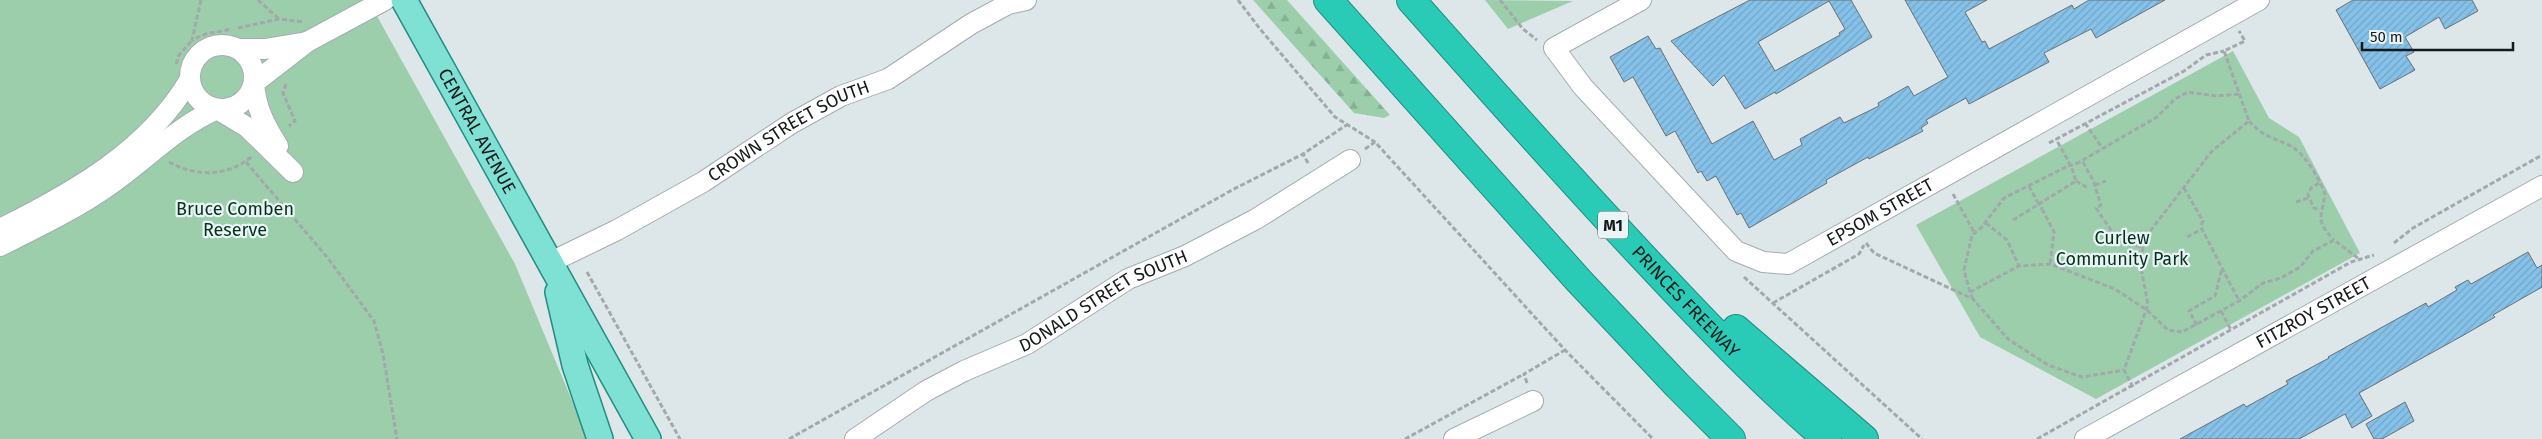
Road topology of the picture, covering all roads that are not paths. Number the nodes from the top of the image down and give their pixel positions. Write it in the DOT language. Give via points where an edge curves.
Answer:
graph roads {
  1 [pos="386,0"];
  2 [pos="404,0"];
  3 [pos="1026,0"];
  4 [pos="1328,0"];
  5 [pos="1411,0"];
  6 [pos="1641,0"];
  7 [pos="2258,0"];
  8 [pos="308,33"];
  9 [pos="239,49"];
  10 [pos="190,80"];
  11 [pos="254,83"];
  12 [pos="217,109"];
  13 [pos="1551,158"];
  14 [pos="1350,160"];
  15 [pos="2542,186"];
  16 [pos="0,228"];
  17 [pos="0,246"];
  18 [pos="551,262"];
  19 [pos="1533,401"];
  20 [pos="600,439"];
  21 [pos="648,439"];
  22 [pos="855,439"];
  23 [pos="1454,439"];
  24 [pos="1731,439"];
  25 [pos="1827,439"];
  26 [pos="1864,439"];
  27 [pos="2085,439"];
  1 -- 8 [label="street"];
  2 -- 18 [label="main road, CENTRAL AVENUE"];
  3 -- 18 [label="street, CROWN STREET SOUTH" via="1008,4 971,24 888,79 841,96 792,123 703,182"];
  4 -- 24 [label="highway" via="1585,287 1676,386"];
  5 -- 13 [label="highway, PRINCES FREEWAY / M1"];
  6 -- 7 [label="street, EPSOM STREET" via="1545,44 1736,251 1763,262 1788,264"];
  8 -- 9 [label="street" via="265,49"];
  8 -- 11 [label="street"];
  9 -- 10 [label="street" via="230,45 209,47 194,60"];
  9 -- 11 [label="street" via="252,64"];
  10 -- 12 [label="street" via="198,99"];
  10 -- 16 [label="street" via="164,116 111,164 65,195"];
  11 -- 12 [label="street" via="244,100 227,109"];
  11 -- 12 [label="street" via="260,116 293,172 247,127"];
  12 -- 17 [label="street" via="185,125 85,202"];
  13 -- 25 [label="highway, PRINCES FREEWAY / M1" via="1744,362"];
  13 -- 26 [label="highway" via="1758,350"];
  14 -- 22 [label="street, DONALD STREET SOUTH" via="1256,219 1185,256 1128,279 1027,344 926,391"];
  15 -- 27 [label="street, FITZROY STREET"];
  18 -- 20 [label="main road, CENTRAL AVENUE" via="574,365"];
  18 -- 21 [label="main road, CENTRAL AVENUE"];
  19 -- 23 [label="street"];
}
